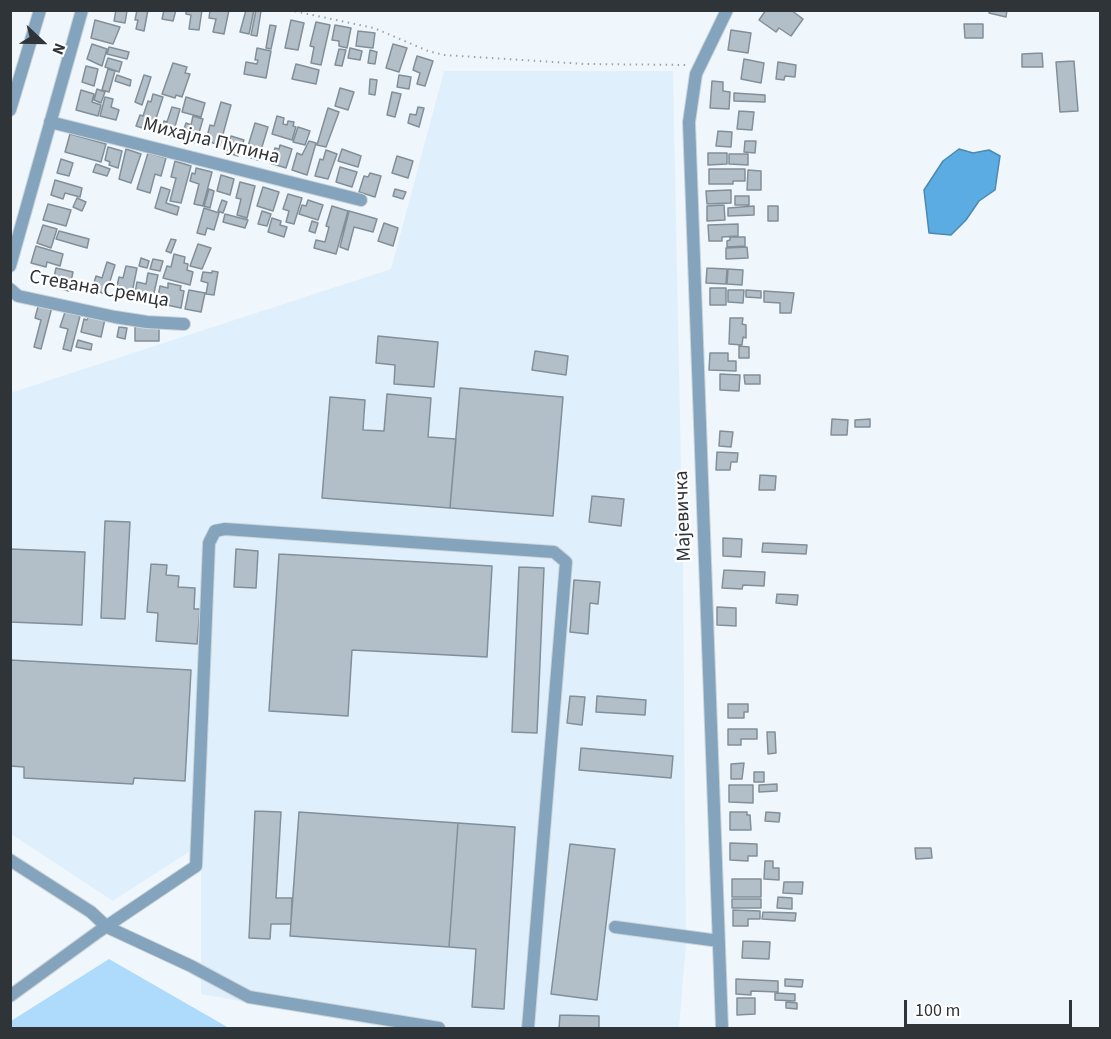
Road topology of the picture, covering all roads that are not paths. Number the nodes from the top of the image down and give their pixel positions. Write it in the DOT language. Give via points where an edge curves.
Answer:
graph roads {
  1 [pos="40,10"];
  2 [pos="82,10"];
  3 [pos="727,10"];
  4 [pos="10,110"];
  5 [pos="50,122"];
  6 [pos="362,200"];
  7 [pos="10,266"];
  8 [pos="10,289"];
  9 [pos="184,324"];
  10 [pos="10,860"];
  11 [pos="107,927"];
  12 [pos="615,927"];
  13 [pos="719,941"];
  14 [pos="10,996"];
  15 [pos="439,1029"];
  16 [pos="528,1029"];
  17 [pos="722,1029"];
  1 -- 4 [label="street"];
  2 -- 5 [label="street"];
  3 -- 13 [label="street, Мајевичка" via="699,65 689,122"];
  5 -- 6 [label="street, Михајла Пупина"];
  5 -- 7 [label="street"];
  8 -- 9 [label="street, Стевана Сремца" via="18,296 115,317"];
  10 -- 11 [label="street" via="92,912"];
  11 -- 14 [label="street"];
  11 -- 15 [label="street" via="249,997"];
  11 -- 16 [label="street" via="196,866 209,543 215,531 554,552 566,562"];
  12 -- 13 [label="street"];
  13 -- 17 [label="street, Мајевичка"];
}
